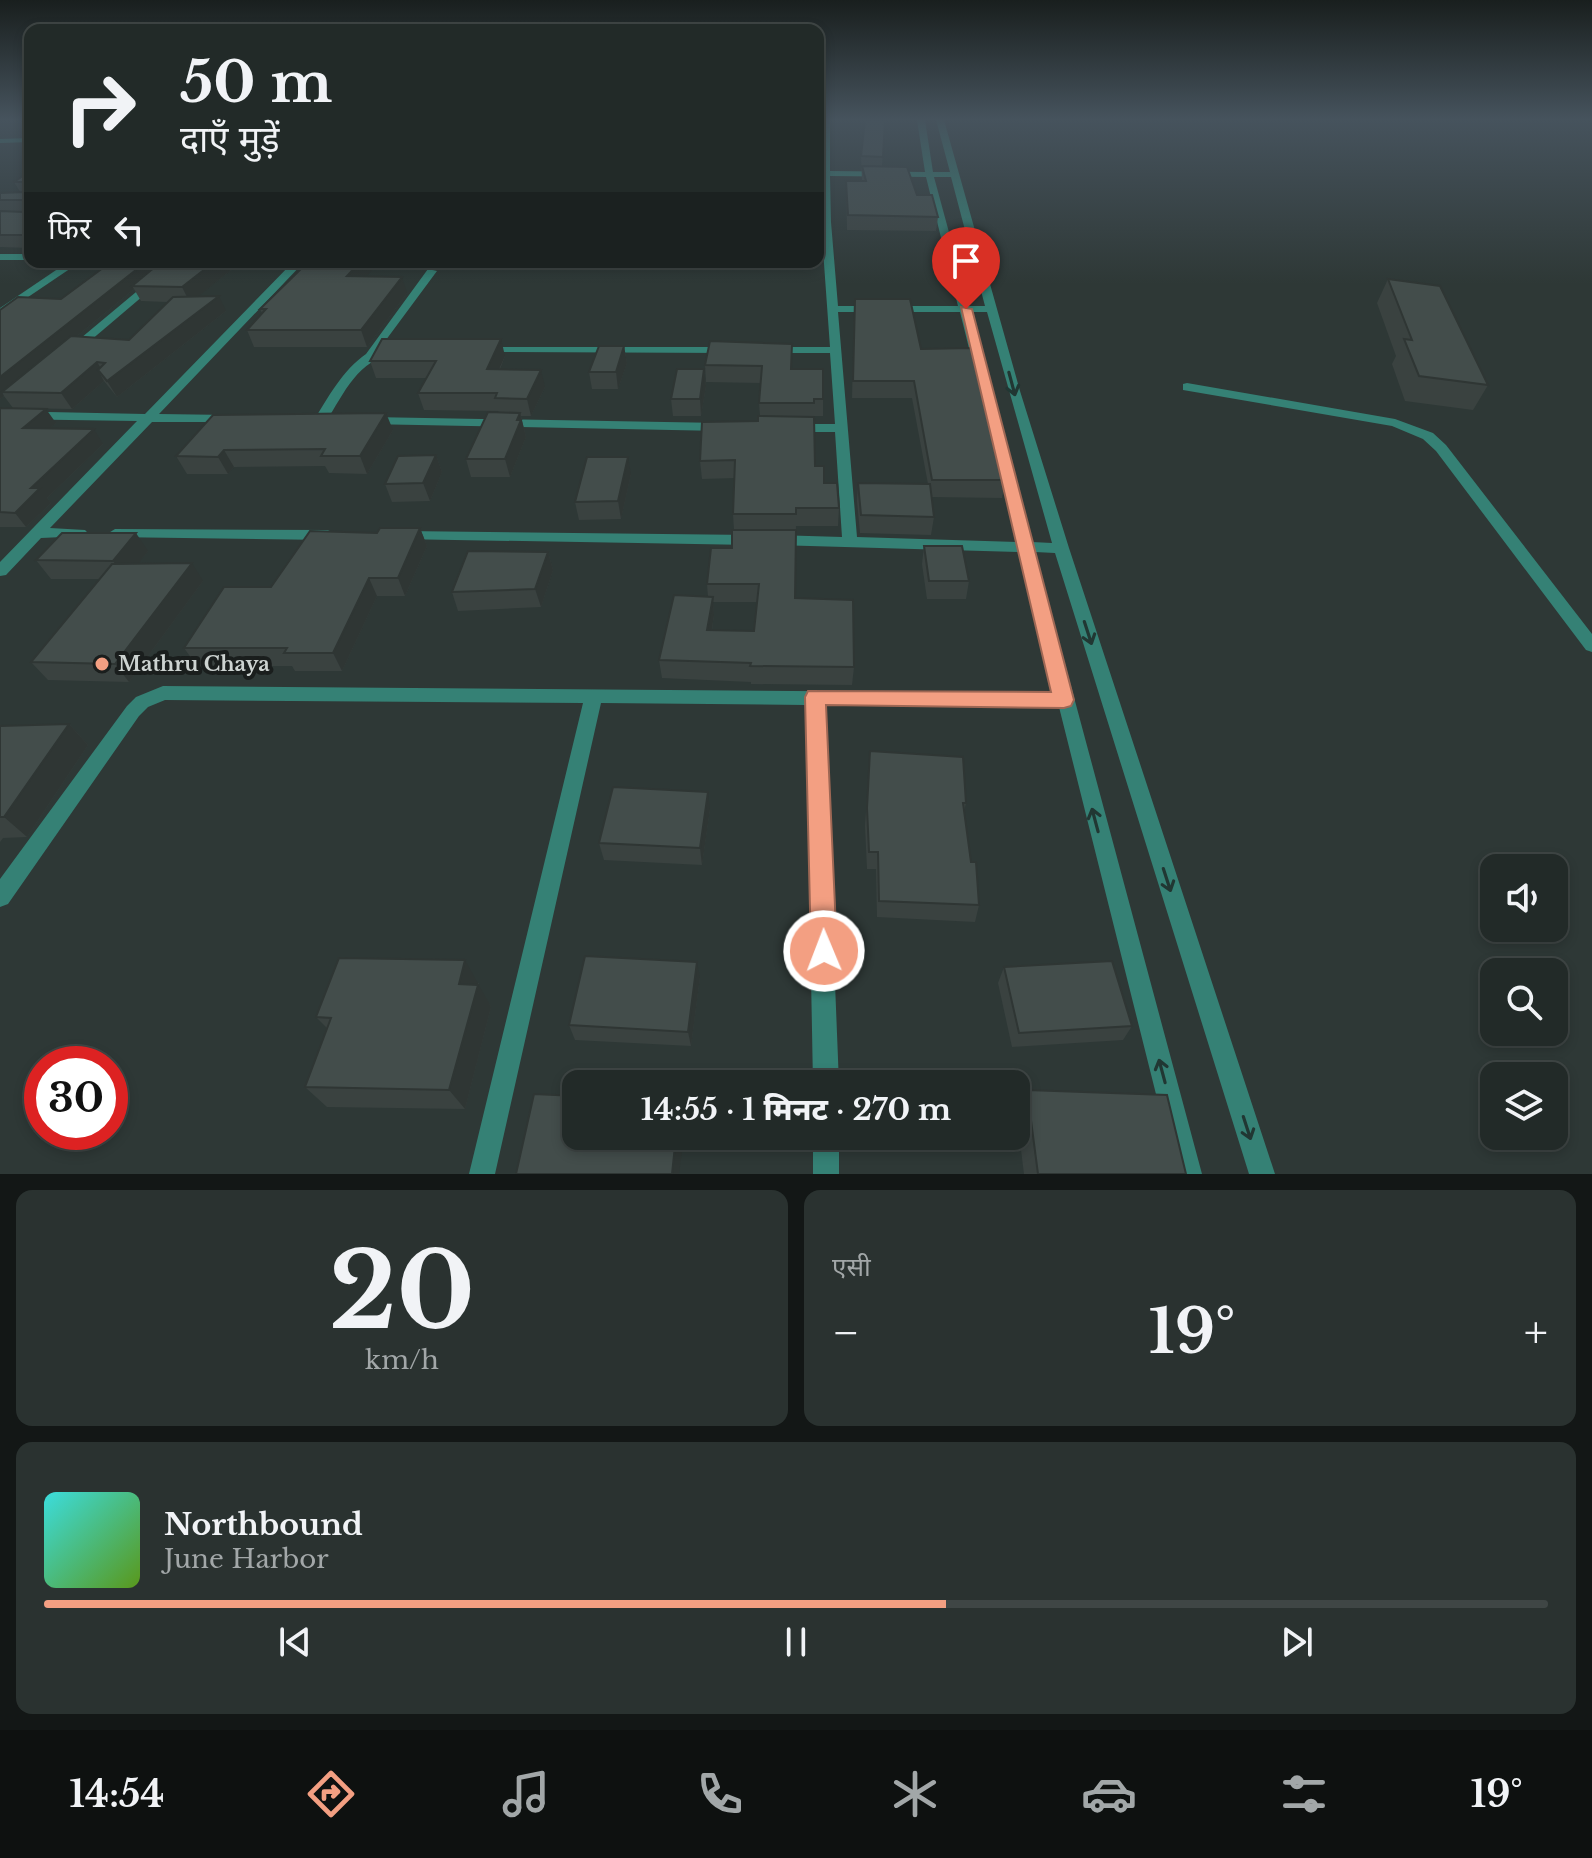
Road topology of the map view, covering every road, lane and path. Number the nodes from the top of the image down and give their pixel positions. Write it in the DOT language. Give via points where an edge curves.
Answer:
graph roads {
  1 [pos="930,174"];
  2 [pos="949,175"];
  3 [pos="954,175"];
  4 [pos="824,236"];
  5 [pos="0,257"];
  6 [pos="24,257"];
  7 [pos="66,268"];
  8 [pos="171,268"];
  9 [pos="293,268"];
  10 [pos="432,271"];
  11 [pos="834,309"];
  12 [pos="966,309"];
  13 [pos="992,309"];
  14 [pos="0,313"];
  15 [pos="402,350"];
  16 [pos="474,350"];
  17 [pos="739,350"];
  18 [pos="755,350"];
  19 [pos="835,350"];
  20 [pos="370,354"];
  21 [pos="59,361"];
  22 [pos="1187,387"];
  23 [pos="12,399"];
  24 [pos="0,409"];
  25 [pos="0,415"];
  26 [pos="148,418"];
  27 [pos="242,419"];
  28 [pos="305,420"];
  29 [pos="320,420"];
  30 [pos="336,421"];
  31 [pos="351,421"];
  32 [pos="730,427"];
  33 [pos="777,428"];
  34 [pos="841,428"];
  35 [pos="38,533"];
  36 [pos="340,536"];
  37 [pos="387,536"];
  38 [pos="850,541"];
  39 [pos="1024,546"];
  40 [pos="1061,548"];
  41 [pos="0,571"];
  42 [pos="1592,646"];
  43 [pos="594,695"];
  44 [pos="815,697"];
  45 [pos="1064,700"];
  46 [pos="0,897"];
  47 [pos="826,1070"];
  48 [pos="826,1150"];
  49 [pos="482,1174"];
  50 [pos="826,1174"];
  51 [pos="1189,1174"];
  52 [pos="1262,1174"];
  1 -- 12 [label="street"];
  2 -- 3 [label="street"];
  3 -- 13 [label="street"];
  4 -- 11 [label="street"];
  5 -- 6 [label="street"];
  7 -- 14 [label="street"];
  8 -- 21 [label="street"];
  9 -- 26 [label="street"];
  10 -- 20 [label="street"];
  11 -- 12 [label="street"];
  11 -- 19 [label="street"];
  12 -- 13 [label="street"];
  12 -- 39 [label="street"];
  13 -- 40 [label="street, one-way"];
  15 -- 20 [label="street"];
  16 -- 17 [label="street"];
  18 -- 19 [label="street"];
  19 -- 34 [label="street"];
  20 -- 29 [label="street"];
  22 -- 42 [label="street" via="1381,420 1428,436"];
  23 -- 24 [label="street"];
  25 -- 26 [label="street"];
  26 -- 27 [label="street"];
  26 -- 35 [label="street"];
  28 -- 29 [label="street"];
  29 -- 30 [label="street"];
  31 -- 32 [label="street"];
  33 -- 34 [label="street"];
  34 -- 38 [label="street"];
  35 -- 36 [label="street"];
  35 -- 41 [label="street"];
  37 -- 38 [label="street"];
  38 -- 39 [label="street"];
  39 -- 40 [label="street"];
  39 -- 45 [label="street"];
  40 -- 52 [label="street, one-way"];
  43 -- 44 [label="street"];
  43 -- 46 [label="street" via="163,693 133,711"];
  43 -- 49 [label="street"];
  44 -- 45 [label="street"];
  44 -- 47 [label="street"];
  51 -- 45 [label="street, one-way"];
  48 -- 50 [label="street"];
}
